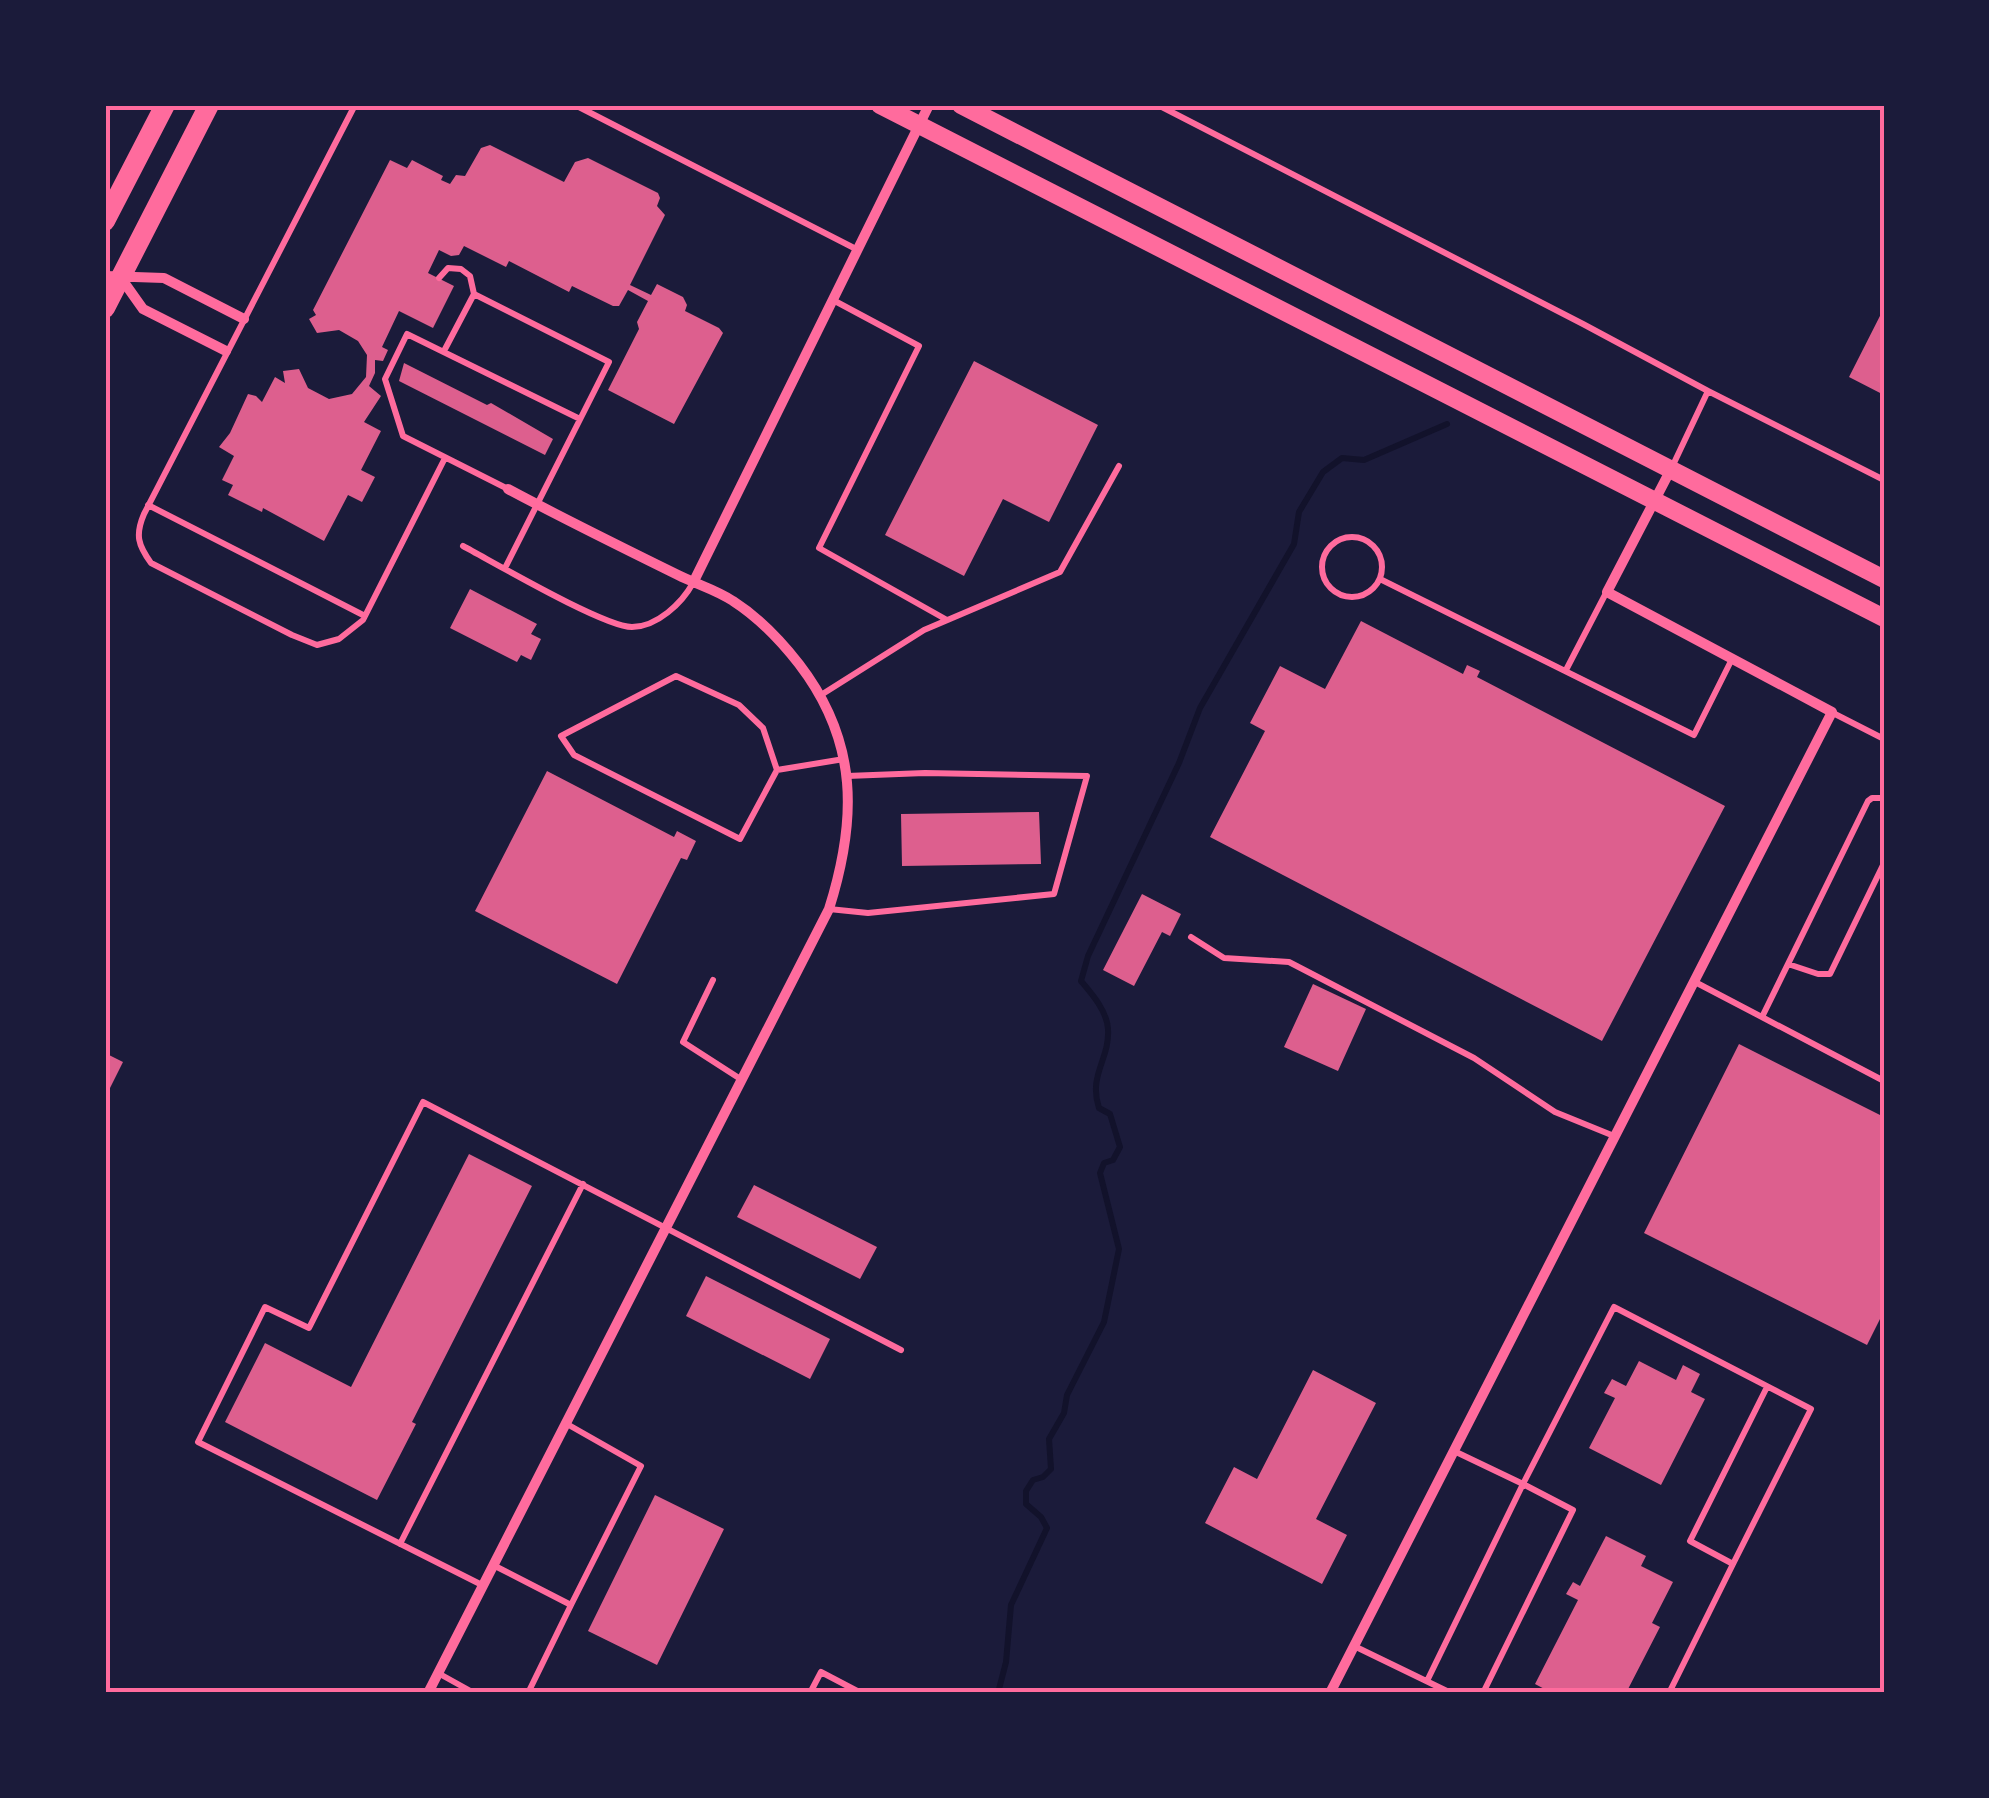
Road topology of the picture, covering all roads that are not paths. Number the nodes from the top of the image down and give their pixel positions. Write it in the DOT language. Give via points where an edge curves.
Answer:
graph roads {
  1 [pos="164,105"];
  2 [pos="209,105"];
  3 [pos="355,105"];
  4 [pos="575,105"];
  5 [pos="880,105"];
  6 [pos="929,105"];
  7 [pos="961,105"];
  8 [pos="1158,105"];
  9 [pos="919,125"];
  10 [pos="105,221"];
  11 [pos="856,249"];
  12 [pos="113,276"];
  13 [pos="440,278"];
  14 [pos="474,294"];
  15 [pos="832,300"];
  16 [pos="105,308"];
  17 [pos="244,318"];
  18 [pos="226,351"];
  19 [pos="444,352"];
  20 [pos="1708,392"];
  21 [pos="580,419"];
  22 [pos="445,458"];
  23 [pos="1118,466"];
  24 [pos="1670,471"];
  25 [pos="1884,480"];
  26 [pos="508,488"];
  27 [pos="1655,502"];
  28 [pos="537,504"];
  29 [pos="148,505"];
  30 [pos="463,546"];
  31 [pos="504,568"];
  32 [pos="1380,578"];
  33 [pos="1884,579"];
  34 [pos="693,583"];
  35 [pos="1607,592"];
  36 [pos="365,616"];
  37 [pos="1884,618"];
  38 [pos="947,620"];
  39 [pos="1732,659"];
  40 [pos="1566,670"];
  41 [pos="820,696"];
  42 [pos="1832,712"];
  43 [pos="1884,739"];
  44 [pos="846,759"];
  45 [pos="777,770"];
  46 [pos="848,776"];
  47 [pos="1884,798"];
  48 [pos="1884,863"];
  49 [pos="829,910"];
  50 [pos="1191,937"];
  51 [pos="1788,964"];
  52 [pos="713,980"];
  53 [pos="1694,982"];
  54 [pos="1762,1018"];
  55 [pos="743,1081"];
  56 [pos="1884,1081"];
  57 [pos="1615,1136"];
  58 [pos="583,1184"];
  59 [pos="668,1228"];
  60 [pos="901,1350"];
  61 [pos="1766,1386"];
  62 [pos="567,1424"];
  63 [pos="1454,1451"];
  64 [pos="1524,1484"];
  65 [pos="400,1544"];
  66 [pos="1733,1564"];
  67 [pos="495,1566"];
  68 [pos="484,1586"];
  69 [pos="571,1604"];
  70 [pos="1354,1646"];
  71 [pos="438,1673"];
  72 [pos="1427,1681"];
  73 [pos="428,1693"];
  74 [pos="474,1693"];
  75 [pos="528,1693"];
  76 [pos="810,1693"];
  77 [pos="861,1693"];
  78 [pos="1330,1693"];
  79 [pos="1451,1693"];
  80 [pos="1483,1693"];
  81 [pos="1669,1693"];
  1 -- 10 [label="highway"];
  2 -- 12 [label="highway"];
  3 -- 17 [label="lane"];
  4 -- 11 [label="lane"];
  5 -- 9 [label="main road"];
  6 -- 9 [label="street"];
  7 -- 24 [label="main road"];
  8 -- 20 [label="lane"];
  9 -- 11 [label="street"];
  9 -- 27 [label="main road"];
  11 -- 15 [label="street"];
  12 -- 16 [label="highway"];
  12 -- 17 [label="street" via="164,278"];
  12 -- 18 [label="street" via="143,309"];
  13 -- 14 [label="lane" via="448,268 461,269"];
  14 -- 19 [label="lane"];
  14 -- 21 [label="lane" via="609,362"];
  15 -- 34 [label="street"];
  15 -- 38 [label="lane" via="919,346 819,548"];
  17 -- 18 [label="lane"];
  18 -- 29 [label="lane"];
  19 -- 21 [label="lane"];
  19 -- 22 [label="lane" via="407,334 385,379 403,436"];
  20 -- 24 [label="lane"];
  20 -- 25 [label="lane"];
  21 -- 28 [label="lane"];
  22 -- 26 [label="lane"];
  22 -- 36 [label="lane"];
  23 -- 38 [label="lane" via="1060,572"];
  24 -- 27 [label="street"];
  24 -- 33 [label="main road"];
  26 -- 28 [label="street"];
  27 -- 35 [label="street"];
  27 -- 37 [label="main road"];
  28 -- 31 [label="lane"];
  28 -- 34 [label="street"];
  29 -- 36 [label="lane"];
  29 -- 36 [label="lane" via="138,546 151,562 239,608 317,644 340,640"];
  30 -- 31 [label="lane"];
  31 -- 34 [label="lane" via="631,628 646,626 683,601"];
  32 -- 32 [label="lane" via="1364,595 1336,593 1324,578 1323,560 1342,539 1361,538 1378,551"];
  32 -- 40 [label="lane"];
  34 -- 41 [label="street" via="732,599 758,621"];
  35 -- 39 [label="street"];
  35 -- 40 [label="lane"];
  38 -- 41 [label="lane"];
  39 -- 40 [label="lane" via="1694,735"];
  39 -- 42 [label="street"];
  41 -- 44 [label="street"];
  42 -- 43 [label="lane"];
  42 -- 53 [label="street"];
  44 -- 45 [label="lane"];
  44 -- 46 [label="street"];
  45 -- 45 [label="lane" via="763,728 738,706 676,676 561,736 574,755 740,839"];
  46 -- 49 [label="street" via="847,834"];
  46 -- 49 [label="lane" via="1087,776 1054,894 868,913"];
  47 -- 51 [label="lane" via="1868,802"];
  48 -- 51 [label="lane" via="1830,974"];
  49 -- 55 [label="street"];
  50 -- 57 [label="lane" via="1224,958 1289,962 1474,1058 1554,1112"];
  51 -- 54 [label="lane"];
  52 -- 55 [label="lane" via="683,1042"];
  53 -- 54 [label="lane"];
  53 -- 57 [label="street"];
  54 -- 56 [label="lane"];
  55 -- 59 [label="street"];
  57 -- 63 [label="street"];
  58 -- 59 [label="lane"];
  58 -- 65 [label="lane"];
  58 -- 65 [label="lane" via="423,1102 309,1328 265,1306 198,1442"];
  59 -- 60 [label="lane"];
  59 -- 62 [label="street"];
  61 -- 64 [label="lane" via="1614,1307"];
  61 -- 66 [label="lane" via="1690,1541"];
  61 -- 66 [label="lane" via="1810,1409"];
  62 -- 67 [label="street"];
  62 -- 69 [label="lane" via="641,1466"];
  63 -- 64 [label="lane"];
  63 -- 70 [label="street"];
  64 -- 72 [label="lane"];
  64 -- 80 [label="lane" via="1574,1510"];
  65 -- 68 [label="lane"];
  66 -- 81 [label="lane"];
  67 -- 68 [label="street"];
  67 -- 69 [label="lane"];
  68 -- 71 [label="street"];
  69 -- 75 [label="lane"];
  70 -- 72 [label="lane"];
  70 -- 78 [label="street"];
  71 -- 73 [label="street"];
  71 -- 74 [label="lane"];
  72 -- 79 [label="lane"];
  76 -- 77 [label="lane" via="821,1672"];
}
